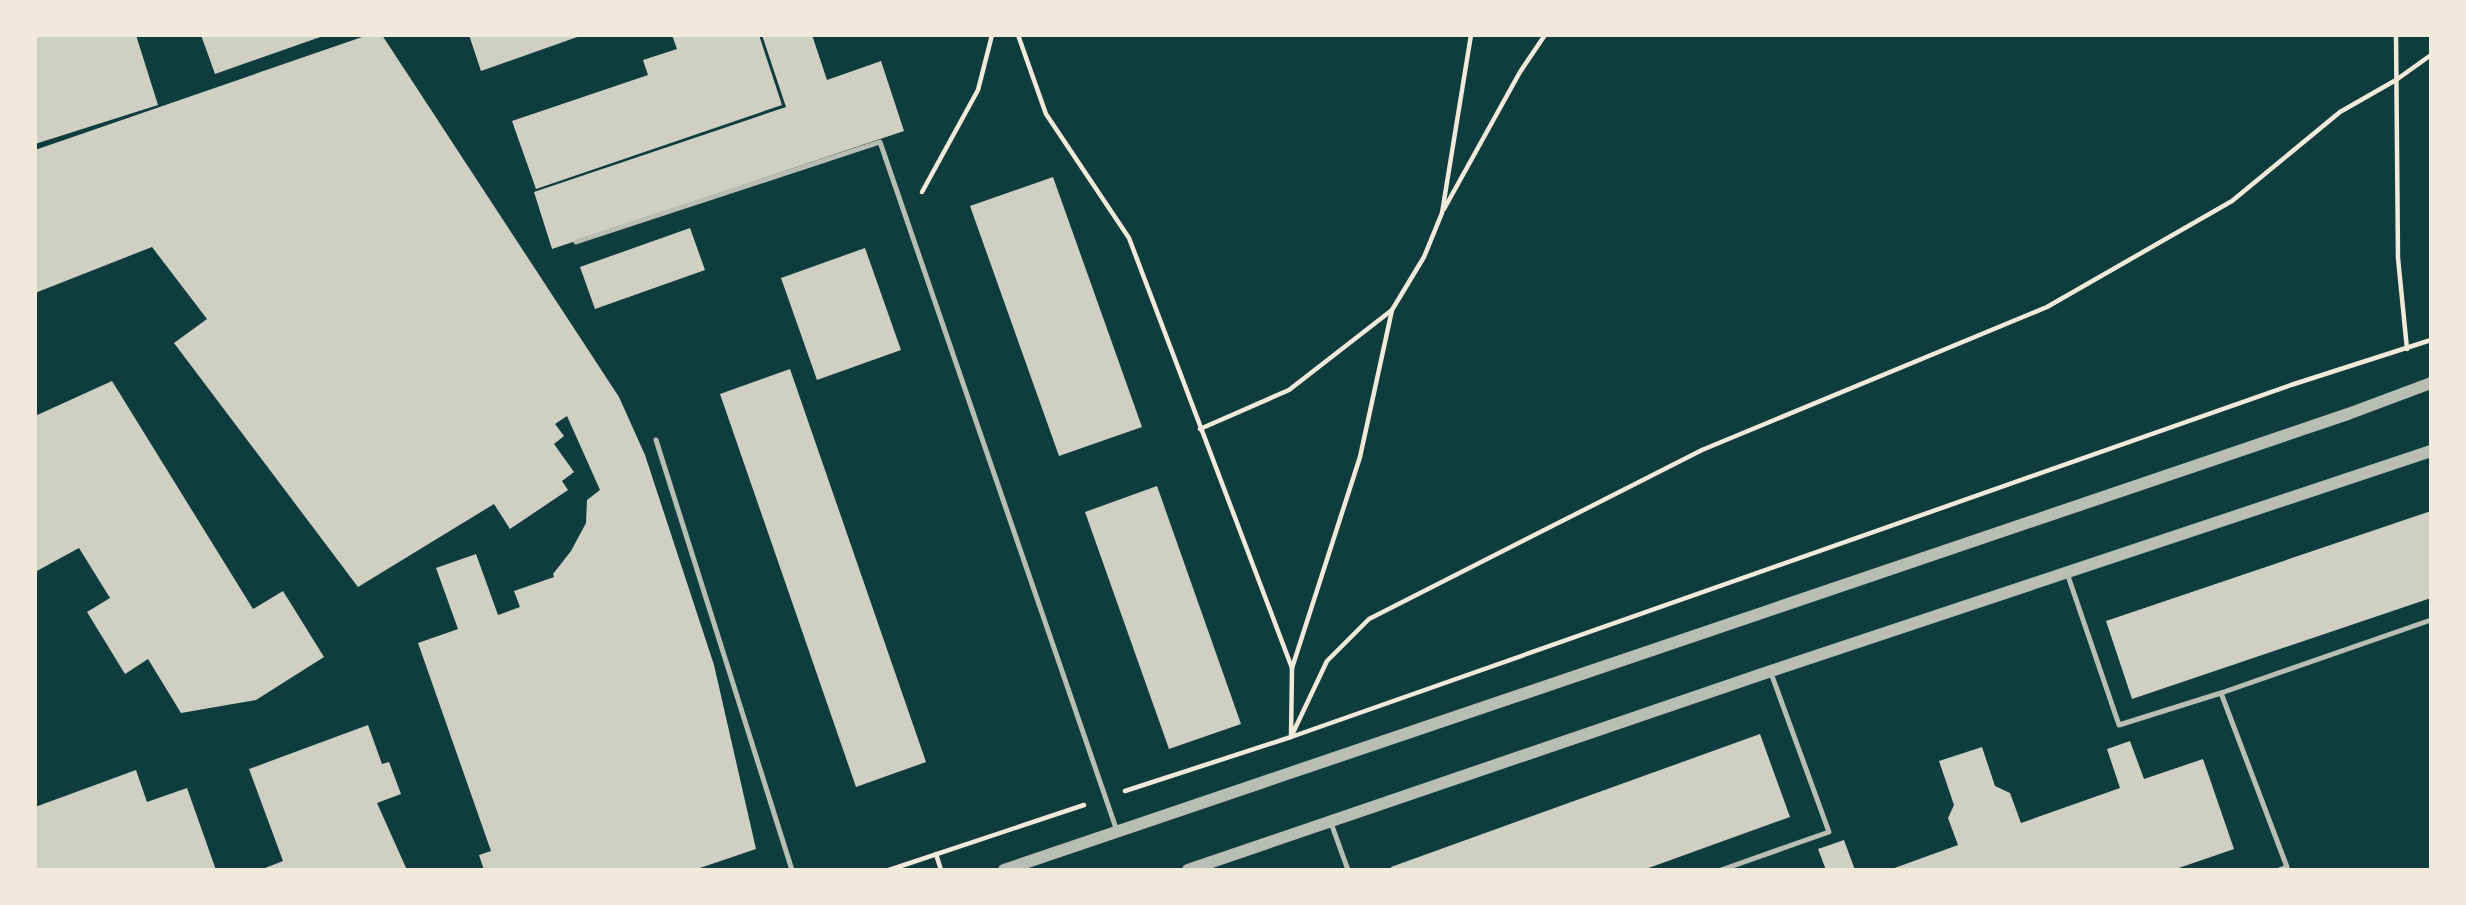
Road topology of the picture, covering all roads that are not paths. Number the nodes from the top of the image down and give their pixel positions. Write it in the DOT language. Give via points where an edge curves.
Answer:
graph roads {
  1 [pos="576,242"];
  2 [pos="2431,383"];
  3 [pos="656,440"];
  4 [pos="2431,451"];
  5 [pos="2066,571"];
  6 [pos="2431,620"];
  7 [pos="1771,671"];
  8 [pos="2221,693"];
  9 [pos="1331,823"];
  10 [pos="1117,831"];
  11 [pos="2288,869"];
  12 [pos="792,870"];
  13 [pos="1004,870"];
  14 [pos="1188,870"];
  15 [pos="1348,870"];
  16 [pos="1721,870"];
  17 [pos="2279,870"];
  1 -- 10 [label="lane" via="880,142"];
  2 -- 10 [label="street"];
  3 -- 12 [label="lane"];
  4 -- 5 [label="street"];
  5 -- 7 [label="street"];
  5 -- 8 [label="lane" via="2119,725"];
  6 -- 8 [label="lane"];
  7 -- 9 [label="street"];
  7 -- 16 [label="lane" via="1829,832"];
  8 -- 11 [label="lane"];
  9 -- 14 [label="street"];
  9 -- 15 [label="lane"];
  10 -- 13 [label="street"];
  11 -- 17 [label="lane"];
}
